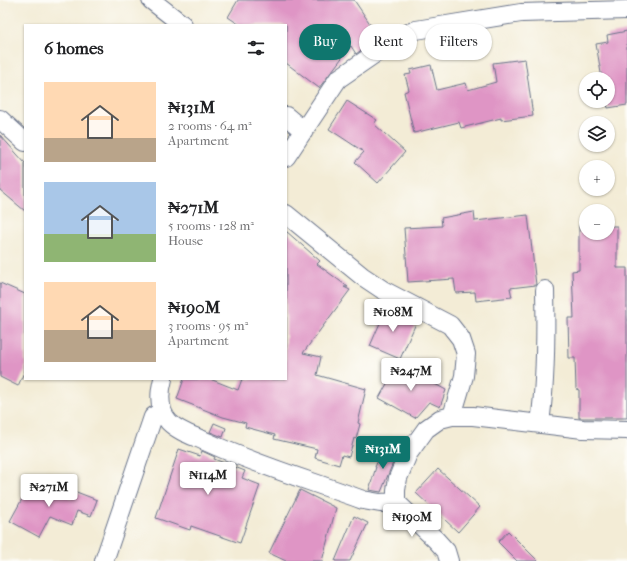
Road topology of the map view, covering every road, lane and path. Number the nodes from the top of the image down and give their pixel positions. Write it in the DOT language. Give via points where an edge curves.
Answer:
graph roads {
  1 [pos="151,0"];
  2 [pos="520,6"];
  3 [pos="627,10"];
  4 [pos="182,24"];
  5 [pos="287,117"];
  6 [pos="0,119"];
  7 [pos="304,131"];
  8 [pos="24,141"];
  9 [pos="287,156"];
  10 [pos="287,215"];
  11 [pos="545,290"];
  12 [pos="163,380"];
  13 [pos="162,410"];
  14 [pos="452,416"];
  15 [pos="540,423"];
  16 [pos="627,430"];
  17 [pos="396,502"];
  18 [pos="104,561"];
  19 [pos="449,561"];
  1 -- 4 [label="street"];
  2 -- 3 [label="street"];
  2 -- 7 [label="street" via="416,30 398,37 338,79"];
  5 -- 7 [label="street"];
  6 -- 8 [label="street"];
  7 -- 9 [label="street"];
  10 -- 14 [label="street" via="362,276 383,290 450,325 461,339 466,354 464,376"];
  11 -- 15 [label="street" via="544,397"];
  12 -- 13 [label="street" via="160,401"];
  13 -- 17 [label="street" via="177,428 239,456 363,500"];
  13 -- 18 [label="street" via="153,417 150,424"];
  14 -- 15 [label="street"];
  14 -- 17 [label="street" via="440,419 426,429 408,454 398,478"];
  15 -- 16 [label="street" via="583,429"];
  17 -- 19 [label="street" via="446,551"];
}
